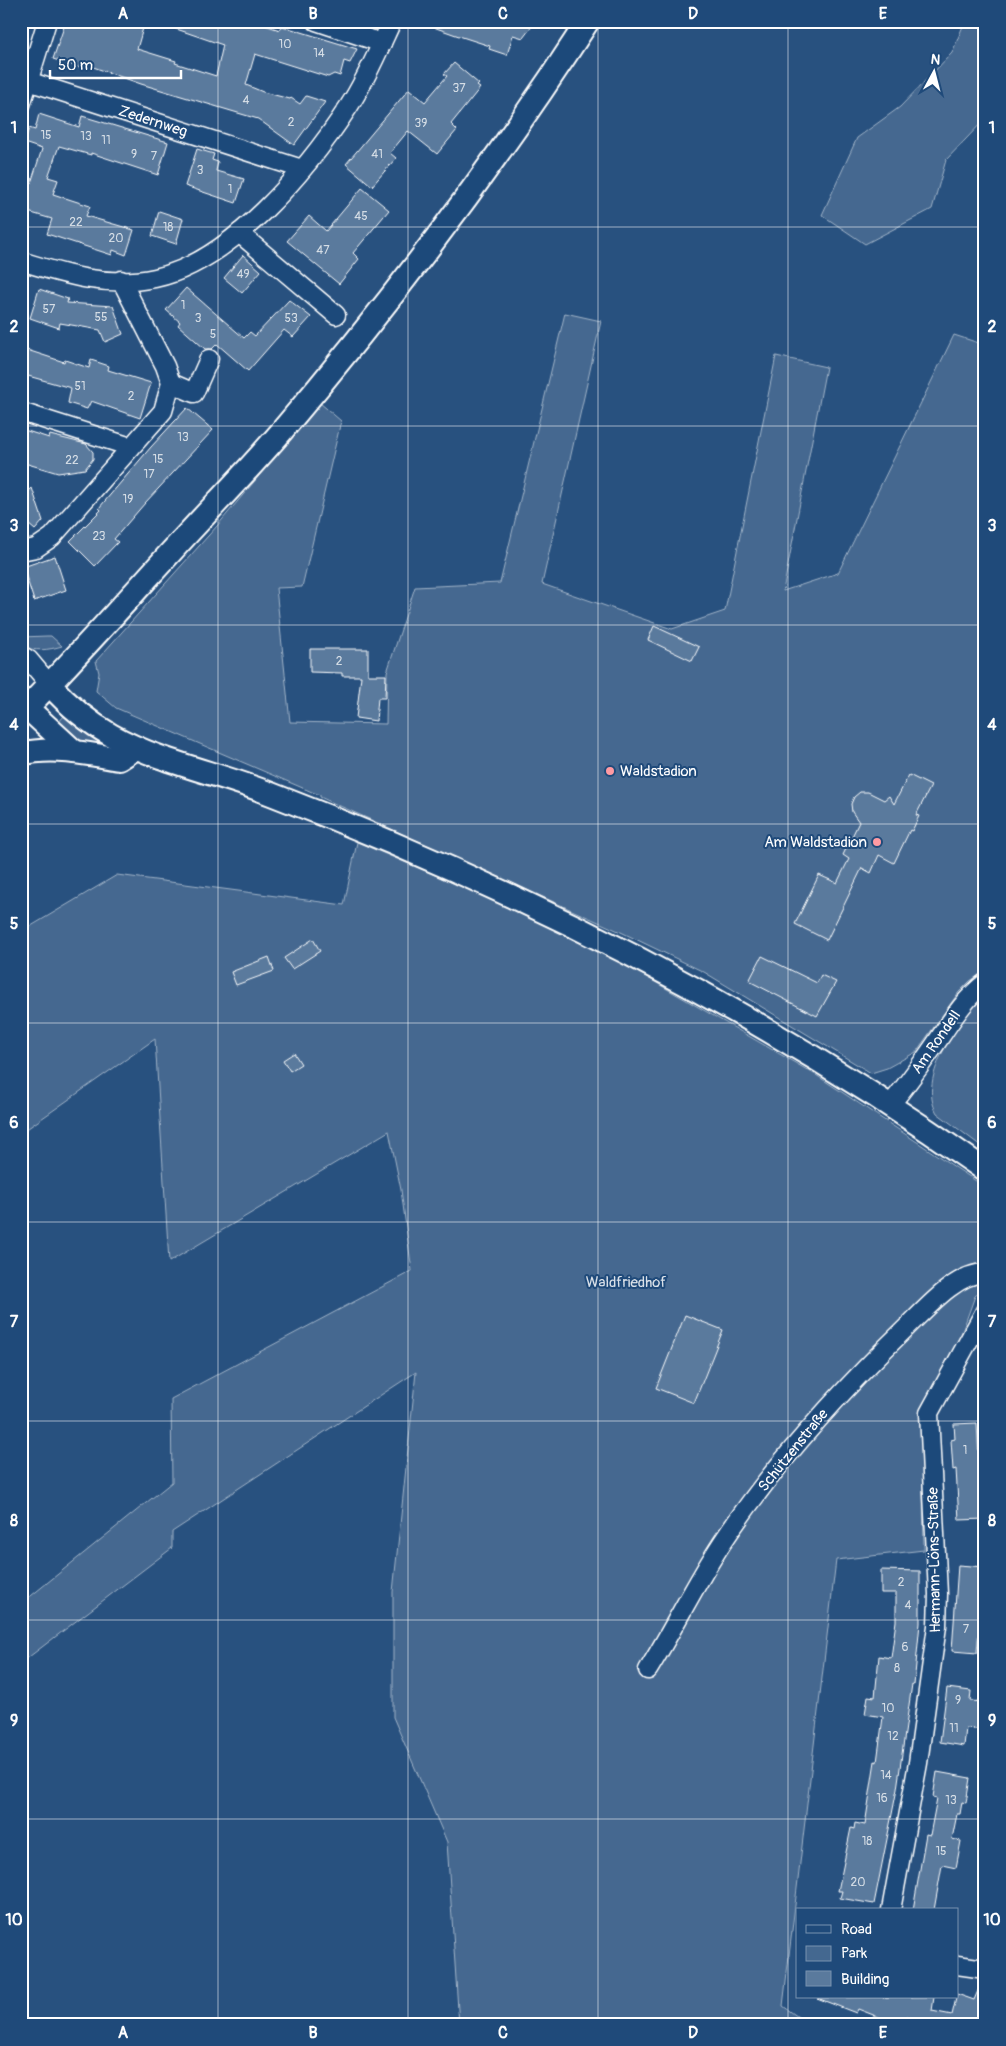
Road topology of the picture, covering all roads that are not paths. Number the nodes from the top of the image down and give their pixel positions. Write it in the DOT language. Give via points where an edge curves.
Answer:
graph roads {
  1 [pos="47,21"];
  2 [pos="316,21"];
  3 [pos="392,21"];
  4 [pos="588,21"];
  5 [pos="382,43"];
  6 [pos="28,81"];
  7 [pos="21,104"];
  8 [pos="302,169"];
  9 [pos="238,233"];
  10 [pos="21,261"];
  11 [pos="121,280"];
  12 [pos="336,315"];
  13 [pos="210,359"];
  14 [pos="171,383"];
  15 [pos="21,412"];
  16 [pos="131,447"];
  17 [pos="21,551"];
  18 [pos="21,656"];
  19 [pos="50,685"];
  20 [pos="23,707"];
  21 [pos="136,748"];
  22 [pos="75,752"];
  23 [pos="21,754"];
  24 [pos="985,983"];
  25 [pos="890,1105"];
  26 [pos="985,1170"];
  27 [pos="985,1273"];
  28 [pos="985,1311"];
  29 [pos="648,1670"];
  30 [pos="891,1908"];
  31 [pos="958,1965"];
  32 [pos="985,1969"];
  1 -- 6 [label="street"];
  2 -- 5 [label="street"];
  3 -- 5 [label="street"];
  4 -- 19 [label="main road" via="535,103 456,212 280,434"];
  5 -- 8 [label="street" via="350,105"];
  6 -- 7 [label="street"];
  6 -- 8 [label="street, Zedernweg"];
  8 -- 9 [label="street" via="270,206"];
  9 -- 11 [label="street" via="222,246 179,270 154,278"];
  9 -- 12 [label="street"];
  10 -- 11 [label="street" via="69,276"];
  11 -- 14 [label="street" via="166,366"];
  13 -- 14 [label="street" via="194,393"];
  14 -- 16 [label="street" via="164,411"];
  15 -- 16 [label="street"];
  16 -- 17 [label="street" via="52,537 36,548"];
  18 -- 19 [label="street" via="30,660"];
  19 -- 20 [label="main road"];
  19 -- 21 [label="main road" via="89,721"];
  20 -- 22 [label="main road"];
  21 -- 22 [label="main road" via="119,759"];
  21 -- 25 [label="main road" via="284,799 510,896 694,988"];
  22 -- 23 [label="main road"];
  24 -- 25 [label="street, Am Rondell" via="960,1008"];
  25 -- 26 [label="main road"];
  27 -- 29 [label="street, Schützenstraße" via="968,1276 944,1292 821,1414 776,1468 722,1544"];
  28 -- 30 [label="street, Hermann-Löns-Straße" via="929,1413 937,1626 918,1763"];
  31 -- 32 [label="street"];
}
